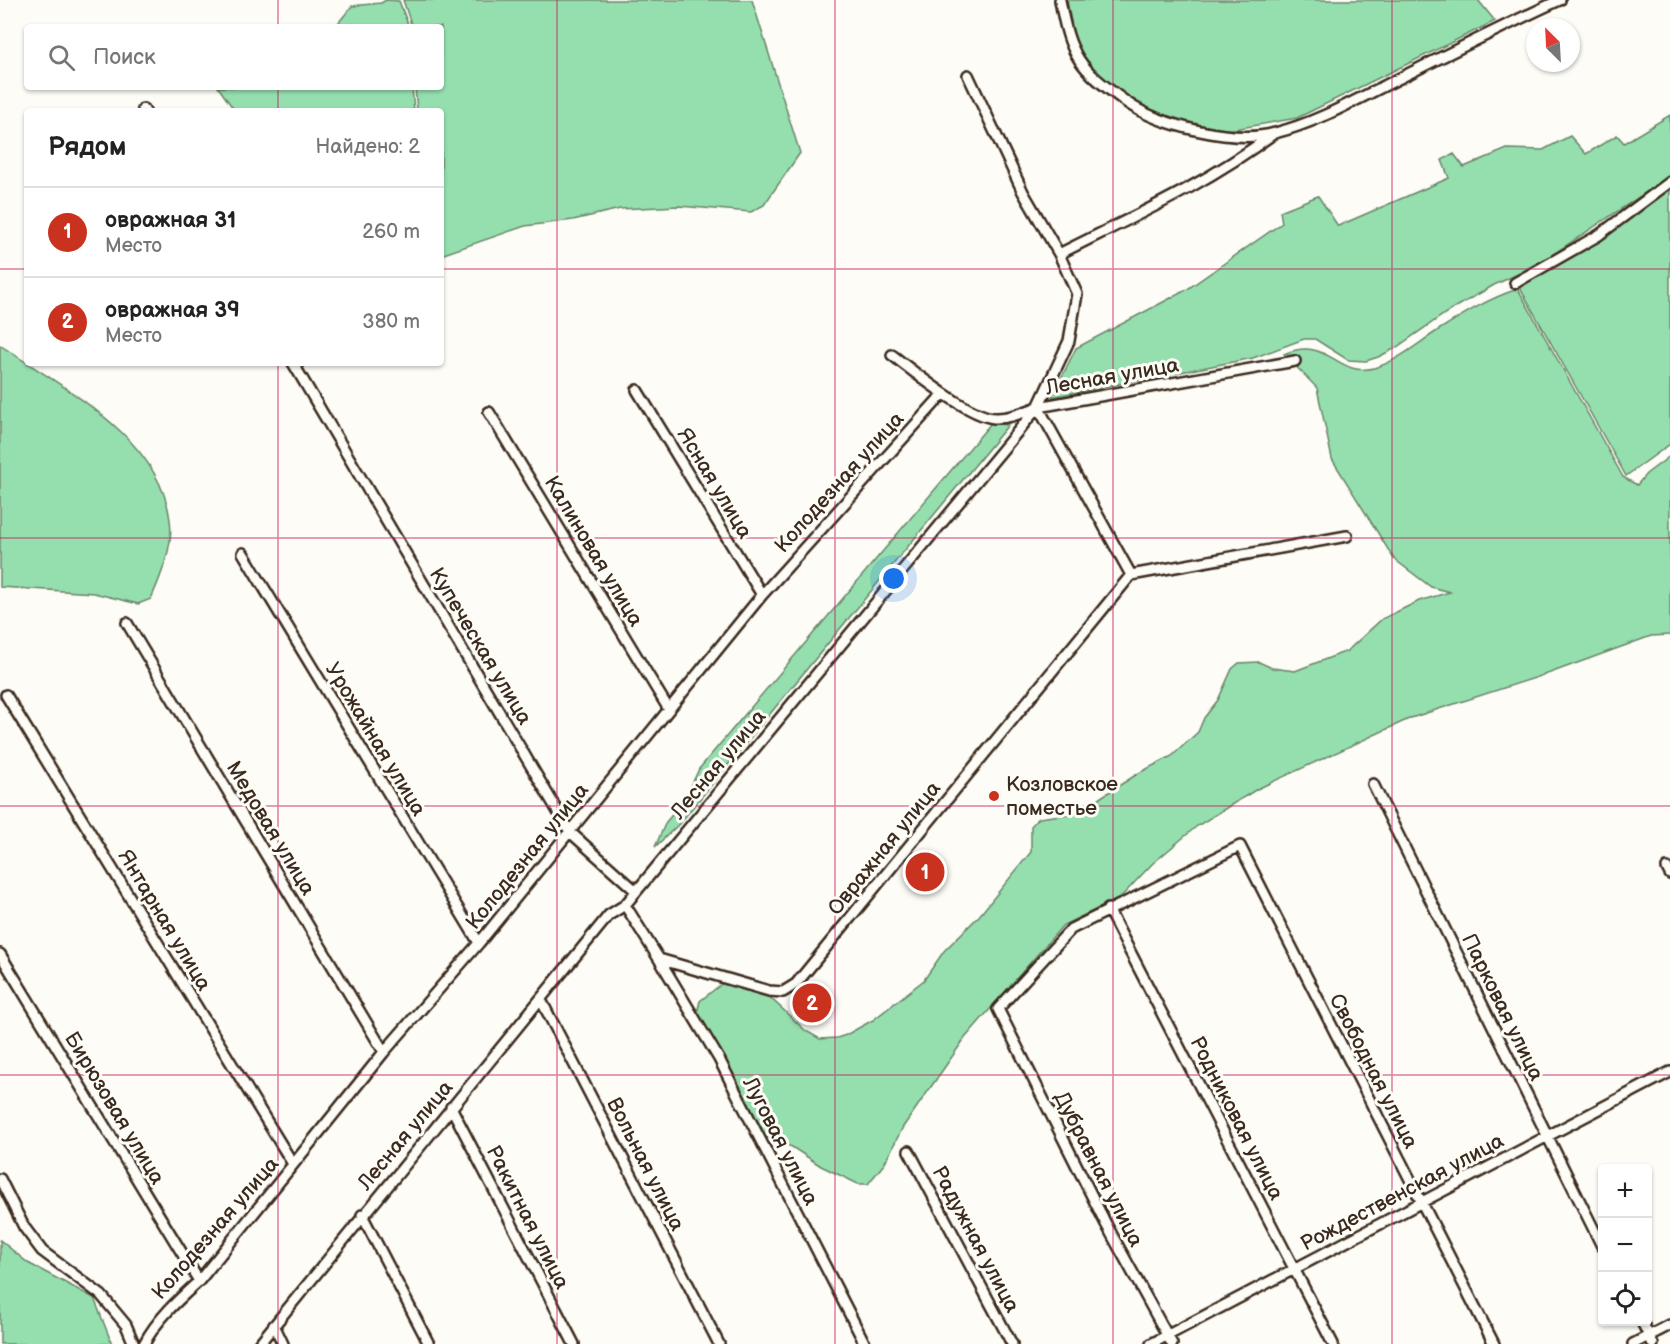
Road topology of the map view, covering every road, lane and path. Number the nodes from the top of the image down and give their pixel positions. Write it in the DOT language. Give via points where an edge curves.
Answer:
graph roads {
  1 [pos="1060,0"];
  2 [pos="1560,0"];
  3 [pos="968,75"];
  4 [pos="1273,134"];
  5 [pos="1670,182"];
  6 [pos="1059,254"];
  7 [pos="1515,283"];
  8 [pos="892,355"];
  9 [pos="1295,361"];
  10 [pos="295,366"];
  11 [pos="637,390"];
  12 [pos="942,394"];
  13 [pos="1038,407"];
  14 [pos="489,412"];
  15 [pos="1347,536"];
  16 [pos="243,553"];
  17 [pos="1131,575"];
  18 [pos="762,595"];
  19 [pos="127,623"];
  20 [pos="6,695"];
  21 [pos="668,708"];
  22 [pos="1373,784"];
  23 [pos="570,832"];
  24 [pos="636,891"];
  25 [pos="625,905"];
  26 [pos="1108,909"];
  27 [pos="479,943"];
  28 [pos="0,954"];
  29 [pos="659,958"];
  30 [pos="541,1000"];
  31 [pos="384,1052"];
  32 [pos="1670,1072"];
  33 [pos="451,1107"];
  34 [pos="1547,1137"];
  35 [pos="909,1151"];
  36 [pos="293,1164"];
  37 [pos="0,1179"];
  38 [pos="1420,1203"];
  39 [pos="362,1215"];
  40 [pos="1598,1237"];
  41 [pos="1295,1269"];
  42 [pos="199,1281"];
  43 [pos="274,1325"];
  44 [pos="1670,1325"];
  45 [pos="1643,1326"];
  46 [pos="1169,1340"];
  47 [pos="1651,1340"];
  48 [pos="135,1344"];
  49 [pos="144,1344"];
  50 [pos="259,1344"];
  51 [pos="283,1344"];
  52 [pos="429,1344"];
  53 [pos="574,1344"];
  54 [pos="719,1344"];
  55 [pos="865,1344"];
  56 [pos="1012,1344"];
  57 [pos="1151,1344"];
  58 [pos="1333,1344"];
  59 [pos="1494,1344"];
  60 [pos="1633,1344"];
  1 -- 4 [label="street" via="1072,51 1096,80 1138,110 1180,126 1222,135"];
  2 -- 4 [label="street" via="1320,117"];
  3 -- 6 [label="street" via="1023,192"];
  4 -- 6 [label="street" via="1232,165"];
  5 -- 7 [label="street" via="1599,235"];
  6 -- 13 [label="street" via="1077,294 1069,341"];
  8 -- 12 [label="street"];
  9 -- 13 [label="street, Лесная улица"];
  10 -- 23 [label="street, Купеческая улица"];
  11 -- 18 [label="street, Ясная улица"];
  12 -- 13 [label="street" via="992,418 1017,416"];
  12 -- 18 [label="street, Колодезная улица"];
  13 -- 17 [label="street"];
  13 -- 24 [label="street, Лесная улица"];
  14 -- 21 [label="street, Калиновая улица"];
  15 -- 17 [label="street"];
  16 -- 27 [label="street, Урожайная улица"];
  17 -- 29 [label="street, Овражная улица" via="796,984 783,992 769,991"];
  18 -- 21 [label="street, Колодезная улица"];
  19 -- 31 [label="street, Медовая улица"];
  20 -- 36 [label="street, Янтарная улица"];
  21 -- 23 [label="street, Колодезная улица"];
  22 -- 34 [label="street, Парковая улица"];
  23 -- 24 [label="street, Купеческая улица"];
  23 -- 27 [label="street, Колодезная улица"];
  24 -- 25 [label="street, Лесная улица"];
  25 -- 29 [label="street"];
  25 -- 30 [label="street, Лесная улица" via="609,915"];
  26 -- 38 [label="street, Свободная улица" via="1240,846"];
  26 -- 41 [label="street, Родниковая улица"];
  26 -- 46 [label="street, Дубравная улица" via="1071,929 998,1009"];
  27 -- 31 [label="street, Колодезная улица"];
  28 -- 42 [label="street, Бирюзовая улица"];
  29 -- 55 [label="street, Луговая улица" via="719,1059"];
  30 -- 33 [label="street, Лесная улица"];
  30 -- 54 [label="street, Вольная улица"];
  31 -- 36 [label="street, Колодезная улица"];
  32 -- 34 [label="street, Рождественская улица"];
  33 -- 39 [label="street, Лесная улица"];
  33 -- 53 [label="street, Ракитная улица"];
  34 -- 38 [label="street, Рождественская улица"];
  34 -- 40 [label="street, Парковая улица"];
  35 -- 56 [label="street, Радужная улица"];
  36 -- 42 [label="street, Колодезная улица"];
  37 -- 48 [label="street" via="24,1227 42,1251 101,1295 126,1325"];
  38 -- 41 [label="street, Рождественская улица"];
  38 -- 59 [label="street, Свободная улица"];
  39 -- 43 [label="street, Лесная улица"];
  39 -- 52 [label="street"];
  41 -- 46 [label="street, Рождественская улица"];
  41 -- 58 [label="street, Родниковая улица"];
  42 -- 49 [label="street, Колодезная улица" via="171,1307"];
  43 -- 50 [label="street, Лесная улица"];
  43 -- 51 [label="street"];
  44 -- 47 [label="street"];
  45 -- 47 [label="street"];
  46 -- 57 [label="street, Рождественская улица"];
  47 -- 60 [label="street"];
}
